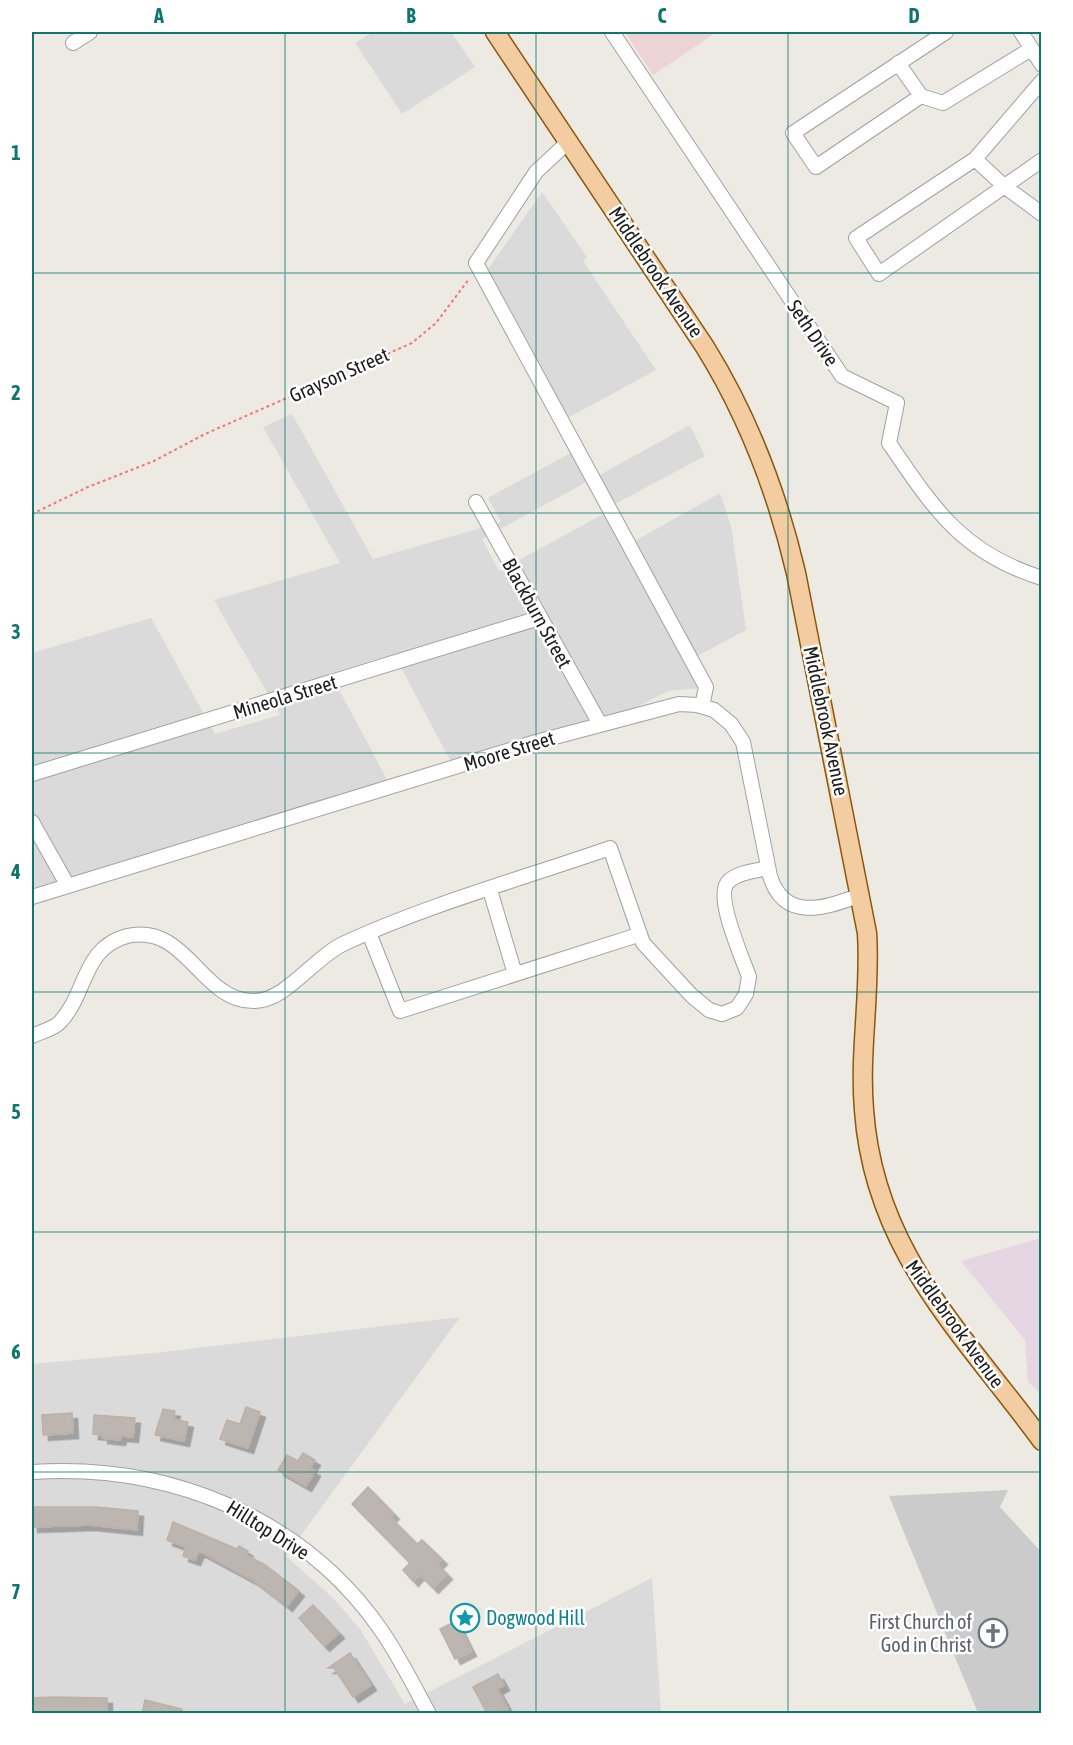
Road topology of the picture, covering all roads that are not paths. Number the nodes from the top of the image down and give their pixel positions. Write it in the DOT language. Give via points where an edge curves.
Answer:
graph roads {
  1 [pos="90,32"];
  2 [pos="495,32"];
  3 [pos="612,32"];
  4 [pos="946,32"];
  5 [pos="1021,32"];
  6 [pos="73,43"];
  7 [pos="1030,49"];
  8 [pos="898,63"];
  9 [pos="1041,65"];
  10 [pos="1041,81"];
  11 [pos="921,96"];
  12 [pos="568,142"];
  13 [pos="975,159"];
  14 [pos="1041,160"];
  15 [pos="1004,186"];
  16 [pos="1041,214"];
  17 [pos="476,502"];
  18 [pos="1041,578"];
  19 [pos="539,618"];
  20 [pos="702,706"];
  21 [pos="600,724"];
  22 [pos="32,774"];
  23 [pos="32,822"];
  24 [pos="768,868"];
  25 [pos="68,886"];
  26 [pos="490,890"];
  27 [pos="858,896"];
  28 [pos="32,897"];
  29 [pos="369,933"];
  30 [pos="639,935"];
  31 [pos="515,974"];
  32 [pos="32,1036"];
  33 [pos="1041,1441"];
  34 [pos="32,1472"];
  35 [pos="429,1713"];
  1 -- 6 [label="street"];
  2 -- 12 [label="main road, Middlebrook Avenue"];
  3 -- 18 [label="street, Seth Drive" via="842,376 897,403 889,443 928,501 957,533 978,549"];
  4 -- 8 [label="street"];
  5 -- 7 [label="street"];
  7 -- 9 [label="street"];
  7 -- 11 [label="street" via="943,104"];
  8 -- 11 [label="street"];
  8 -- 11 [label="street" via="793,133 816,167"];
  10 -- 13 [label="street"];
  12 -- 20 [label="street" via="536,172 476,263 706,687"];
  12 -- 27 [label="main road, Middlebrook Avenue" via="711,356 762,458 782,514 796,573"];
  13 -- 15 [label="street"];
  13 -- 15 [label="street" via="856,238 879,274"];
  14 -- 15 [label="street"];
  15 -- 16 [label="street"];
  17 -- 19 [label="street, Blackburn Street"];
  19 -- 21 [label="street, Blackburn Street"];
  19 -- 22 [label="street, Mineola Street"];
  20 -- 21 [label="street, Moore Street" via="679,704"];
  20 -- 24 [label="street" via="722,716 743,742"];
  21 -- 25 [label="street, Moore Street"];
  23 -- 25 [label="street"];
  24 -- 27 [label="street" via="776,890 799,907 821,909"];
  24 -- 30 [label="street" via="739,875 727,882 723,890 748,977 746,994 730,1012 715,1012 702,1005"];
  25 -- 28 [label="street, Moore Street"];
  26 -- 29 [label="street"];
  26 -- 30 [label="street" via="610,848"];
  26 -- 31 [label="street"];
  27 -- 33 [label="main road, Middlebrook Avenue" via="868,957 864,1115 870,1157 882,1198 897,1239 922,1284"];
  29 -- 31 [label="street" via="400,1011"];
  29 -- 32 [label="street" via="322,956 285,989 256,1001 236,998 216,987 171,943 150,936 128,936 96,954 59,1024"];
  30 -- 31 [label="street"];
  34 -- 35 [label="street, Hilltop Drive" via="104,1471 153,1479 214,1498 271,1527 317,1561 366,1611 385,1636"];
}
